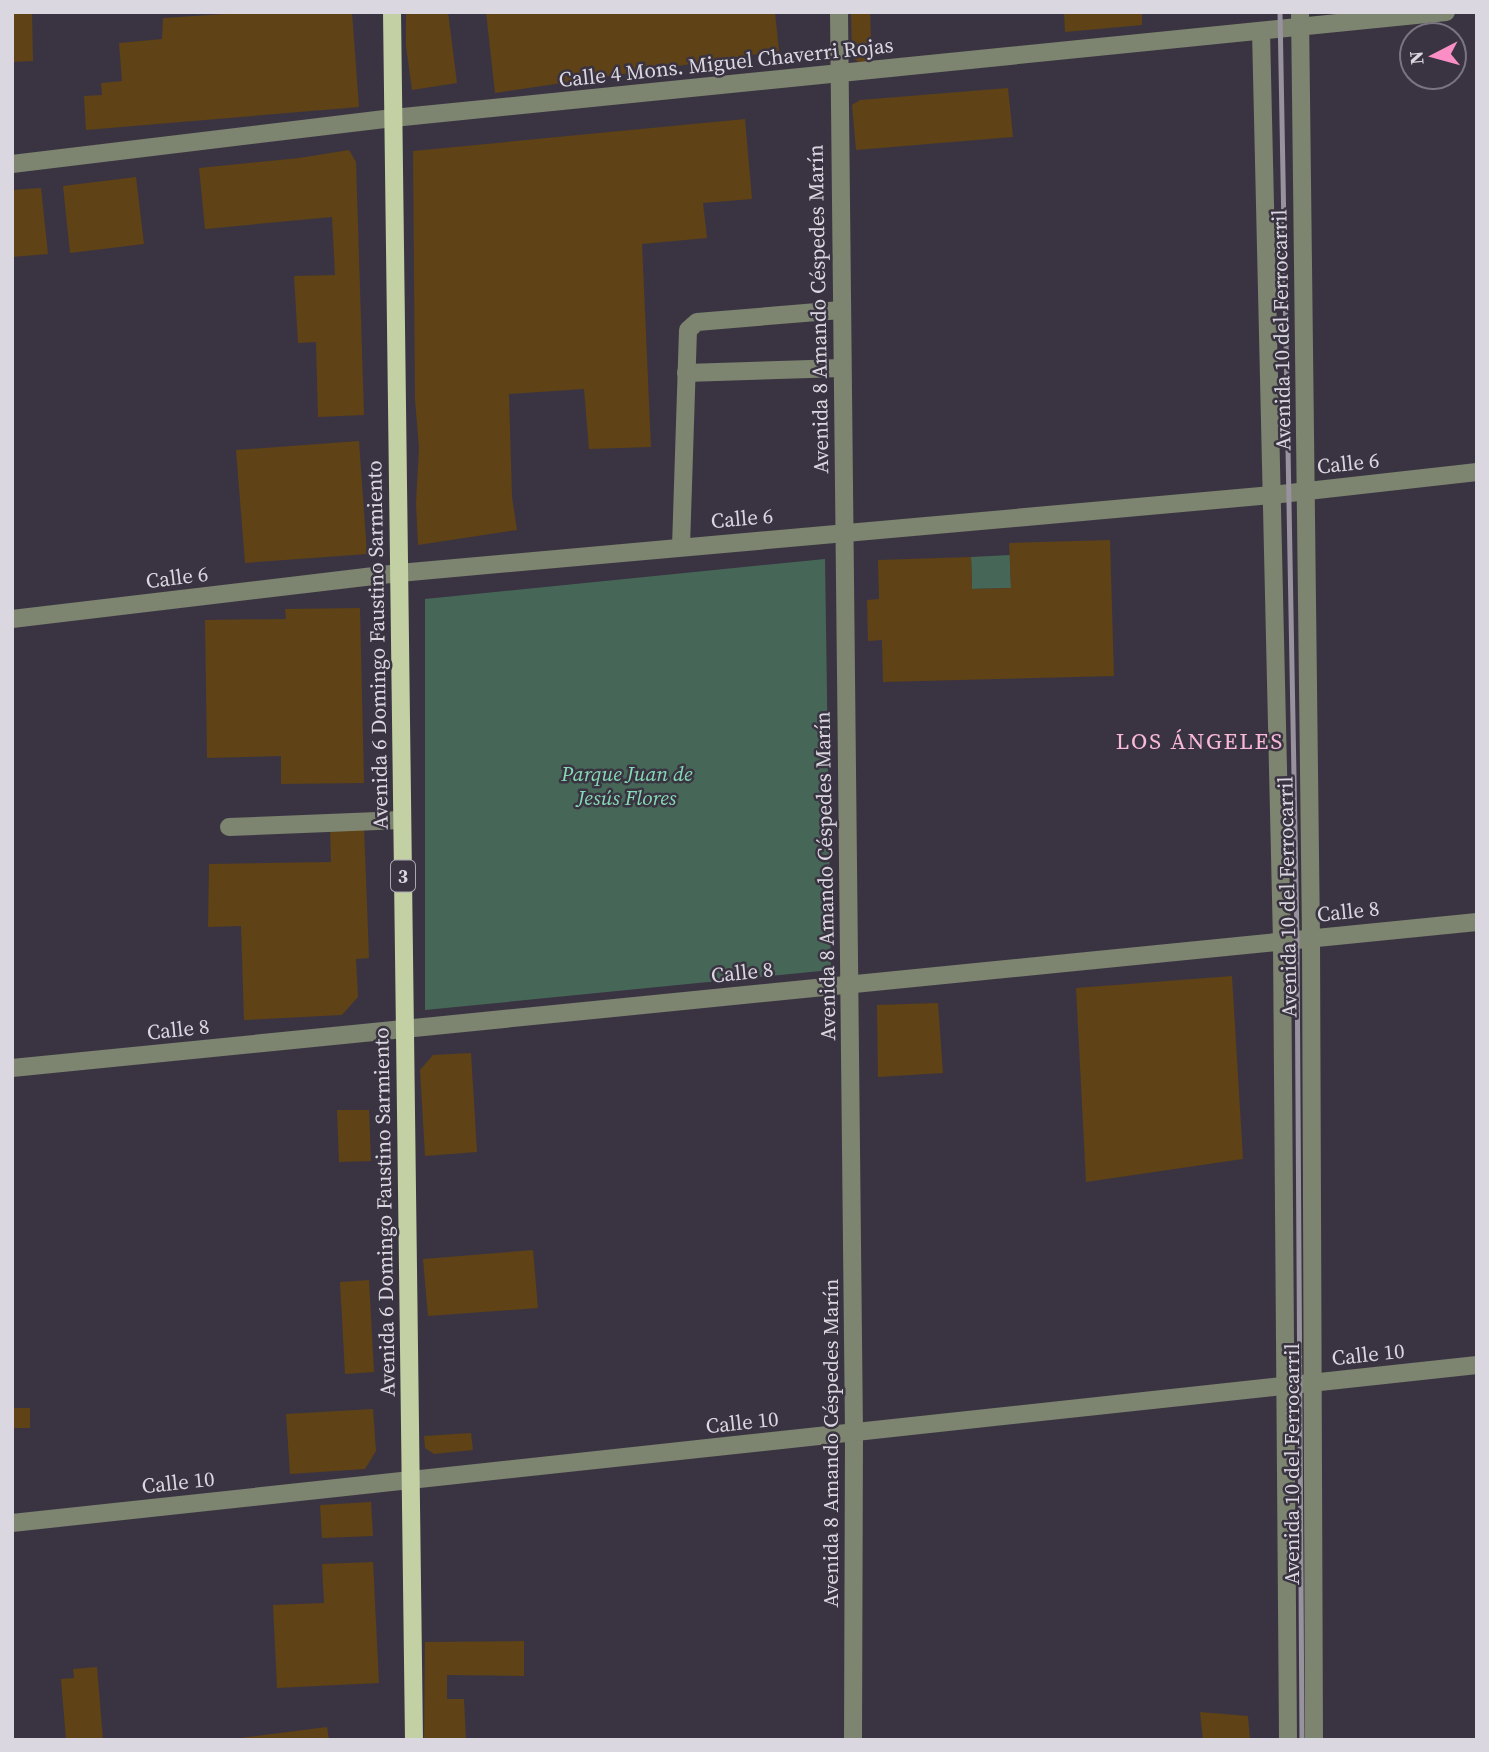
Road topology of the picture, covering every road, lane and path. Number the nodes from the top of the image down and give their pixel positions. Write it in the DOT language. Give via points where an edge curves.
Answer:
graph roads {
  1 [pos="392,12"];
  2 [pos="839,12"];
  3 [pos="1446,12"];
  4 [pos="1300,20"];
  5 [pos="1261,31"];
  6 [pos="839,74"];
  7 [pos="393,118"];
  8 [pos="12,164"];
  9 [pos="841,310"];
  10 [pos="842,368"];
  11 [pos="687,373"];
  12 [pos="1477,472"];
  13 [pos="1305,490"];
  14 [pos="1272,495"];
  15 [pos="844,532"];
  16 [pos="681,547"];
  17 [pos="399,573"];
  18 [pos="12,619"];
  19 [pos="402,820"];
  20 [pos="229,827"];
  21 [pos="1477,922"];
  22 [pos="1311,938"];
  23 [pos="1282,943"];
  24 [pos="849,984"];
  25 [pos="405,1029"];
  26 [pos="12,1068"];
  27 [pos="1477,1365"];
  28 [pos="1314,1383"];
  29 [pos="1285,1386"];
  30 [pos="855,1433"];
  31 [pos="411,1480"];
  32 [pos="12,1523"];
  33 [pos="414,1740"];
  34 [pos="853,1740"];
  35 [pos="1288,1740"];
  36 [pos="1314,1740"];
  1 -- 7 [label="main road, Avenida 6 Domingo Faustino Sarmiento / 3"];
  2 -- 6 [label="street, Avenida 8 Amando Céspedes Marín"];
  3 -- 4 [label="street, Calle 4 Mons. Miguel Chaverri Rojas"];
  4 -- 5 [label="street, Calle 4 Mons. Miguel Chaverri Rojas"];
  4 -- 13 [label="street, Avenida 10 del Ferrocarril"];
  5 -- 6 [label="street, Calle 4 Mons. Miguel Chaverri Rojas"];
  5 -- 14 [label="street, Avenida 10 del Ferrocarril"];
  6 -- 7 [label="street, Calle 4 Mons. Miguel Chaverri Rojas"];
  6 -- 9 [label="street, Avenida 8 Amando Céspedes Marín"];
  7 -- 8 [label="street, Calle 4 Mons. Miguel Chaverri Rojas"];
  7 -- 17 [label="main road, Avenida 6 Domingo Faustino Sarmiento / 3"];
  9 -- 10 [label="street, Avenida 8 Amando Céspedes Marín"];
  9 -- 11 [label="street" via="697,322 688,330"];
  10 -- 11 [label="street"];
  10 -- 15 [label="street, Avenida 8 Amando Céspedes Marín"];
  11 -- 16 [label="street"];
  12 -- 13 [label="street, Calle 6"];
  13 -- 14 [label="street, Calle 6"];
  13 -- 22 [label="street, Avenida 10 del Ferrocarril"];
  14 -- 15 [label="street, Calle 6"];
  14 -- 23 [label="street, Avenida 10 del Ferrocarril"];
  15 -- 16 [label="street, Calle 6"];
  15 -- 24 [label="street, Avenida 8 Amando Céspedes Marín"];
  16 -- 17 [label="street, Calle 6"];
  17 -- 18 [label="street, Calle 6"];
  17 -- 19 [label="main road, Avenida 6 Domingo Faustino Sarmiento / 3"];
  19 -- 20 [label="street"];
  19 -- 25 [label="main road, Avenida 6 Domingo Faustino Sarmiento / 3"];
  21 -- 22 [label="street, Calle 8"];
  22 -- 23 [label="street, Calle 8"];
  22 -- 28 [label="street, Avenida 10 del Ferrocarril"];
  23 -- 24 [label="street, Calle 8"];
  23 -- 29 [label="street, Avenida 10 del Ferrocarril"];
  24 -- 25 [label="street, Calle 8"];
  24 -- 30 [label="street, Avenida 8 Amando Céspedes Marín"];
  25 -- 26 [label="street, Calle 8"];
  25 -- 31 [label="main road, Avenida 6 Domingo Faustino Sarmiento / 3"];
  27 -- 28 [label="street, Calle 10"];
  28 -- 29 [label="street, Calle 10"];
  28 -- 36 [label="street, Avenida 10 del Ferrocarril"];
  29 -- 30 [label="street, Calle 10"];
  29 -- 35 [label="street, Avenida 10 del Ferrocarril"];
  30 -- 31 [label="street, Calle 10"];
  30 -- 34 [label="street, Avenida 8 Amando Céspedes Marín"];
  31 -- 32 [label="street, Calle 10"];
  31 -- 33 [label="main road, Avenida 6 Domingo Faustino Sarmiento / 3"];
}
